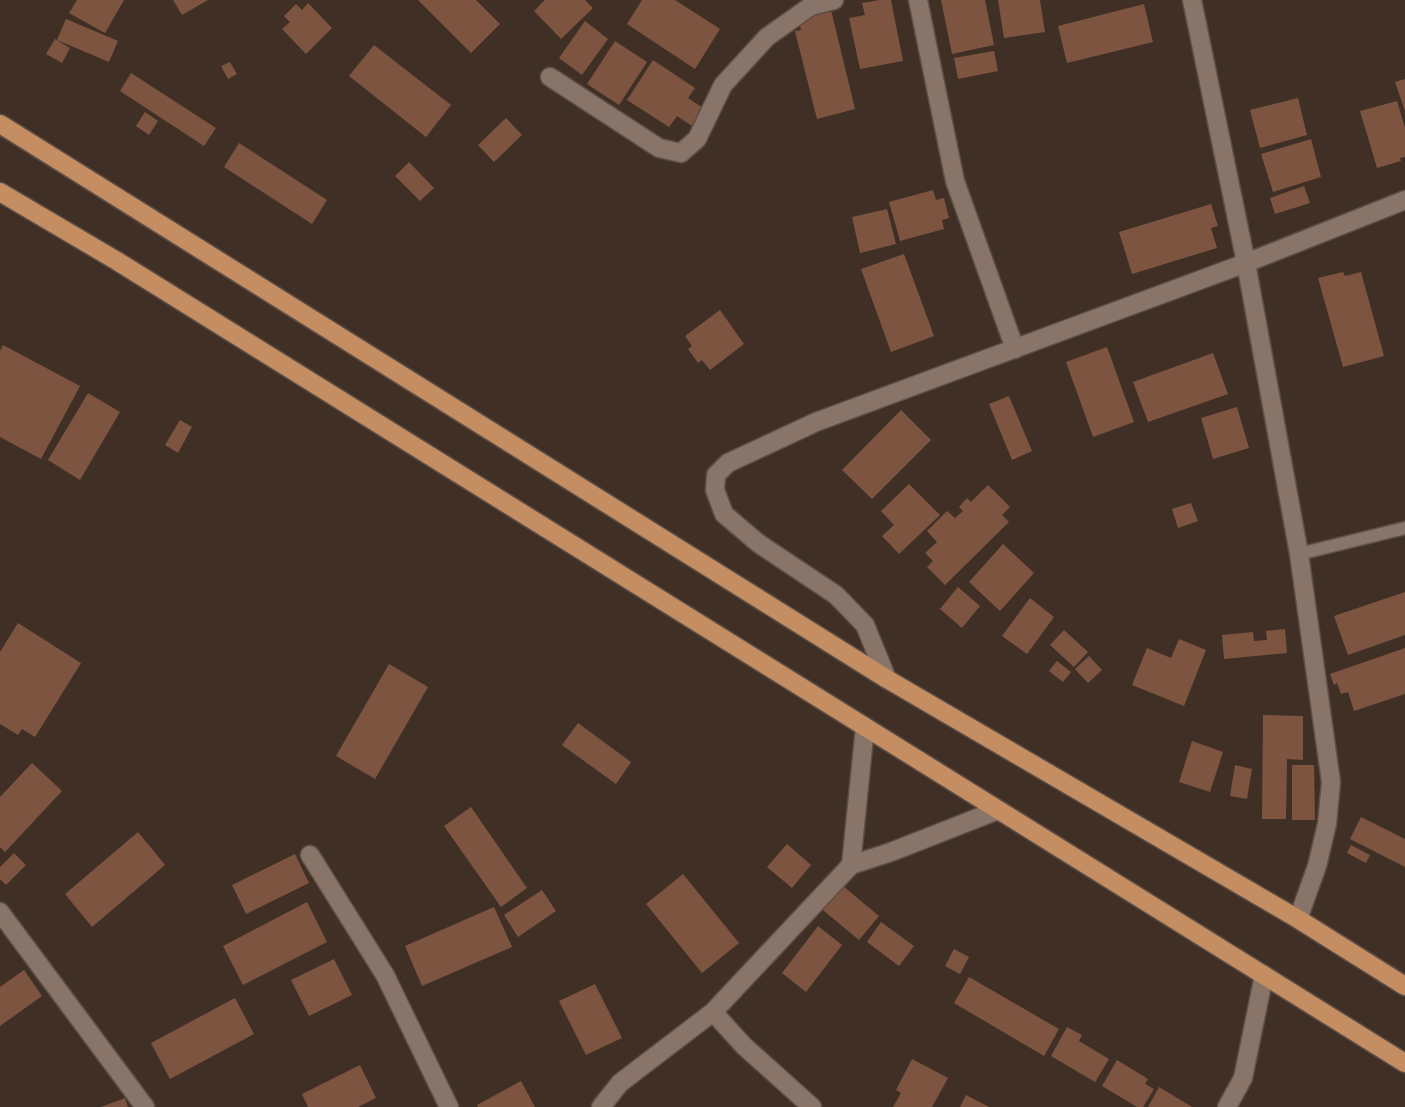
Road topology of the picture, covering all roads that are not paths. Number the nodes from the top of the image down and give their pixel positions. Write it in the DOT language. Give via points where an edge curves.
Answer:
graph roads {
  1 [pos="834,0"];
  2 [pos="918,0"];
  3 [pos="1191,0"];
  4 [pos="550,77"];
  5 [pos="0,112"];
  6 [pos="0,124"];
  7 [pos="96,183"];
  8 [pos="0,192"];
  9 [pos="1405,200"];
  10 [pos="0,201"];
  11 [pos="53,223"];
  12 [pos="1246,263"];
  13 [pos="1015,349"];
  14 [pos="1405,528"];
  15 [pos="1299,554"];
  16 [pos="887,679"];
  17 [pos="865,726"];
  18 [pos="998,810"];
  19 [pos="310,855"];
  20 [pos="851,865"];
  21 [pos="0,912"];
  22 [pos="1298,919"];
  23 [pos="1264,975"];
  24 [pos="1405,986"];
  25 [pos="713,1012"];
  26 [pos="1405,1063"];
  27 [pos="145,1107"];
  28 [pos="449,1107"];
  29 [pos="601,1107"];
  30 [pos="812,1107"];
  31 [pos="1227,1107"];
  1 -- 4 [label="street" via="811,6 767,37 723,85 697,139 681,153 659,148"];
  2 -- 13 [label="street" via="955,181"];
  3 -- 12 [label="street"];
  5 -- 7 [label="highway"];
  6 -- 7 [label="highway"];
  7 -- 16 [label="highway"];
  8 -- 11 [label="highway"];
  9 -- 12 [label="street"];
  10 -- 11 [label="highway"];
  11 -- 17 [label="highway"];
  12 -- 13 [label="street"];
  12 -- 15 [label="street"];
  13 -- 16 [label="street" via="816,422 728,464 716,475 714,490 724,514 758,543 836,594 865,626"];
  14 -- 15 [label="lane"];
  15 -- 22 [label="street" via="1332,782 1317,866"];
  16 -- 22 [label="highway"];
  17 -- 18 [label="highway"];
  17 -- 20 [label="street"];
  18 -- 20 [label="street"];
  18 -- 23 [label="highway"];
  19 -- 28 [label="street" via="385,975"];
  20 -- 25 [label="street"];
  21 -- 27 [label="street"];
  22 -- 24 [label="highway"];
  23 -- 26 [label="highway"];
  23 -- 31 [label="street" via="1243,1078"];
  25 -- 29 [label="street" via="620,1083"];
  25 -- 30 [label="street" via="744,1046"];
}
